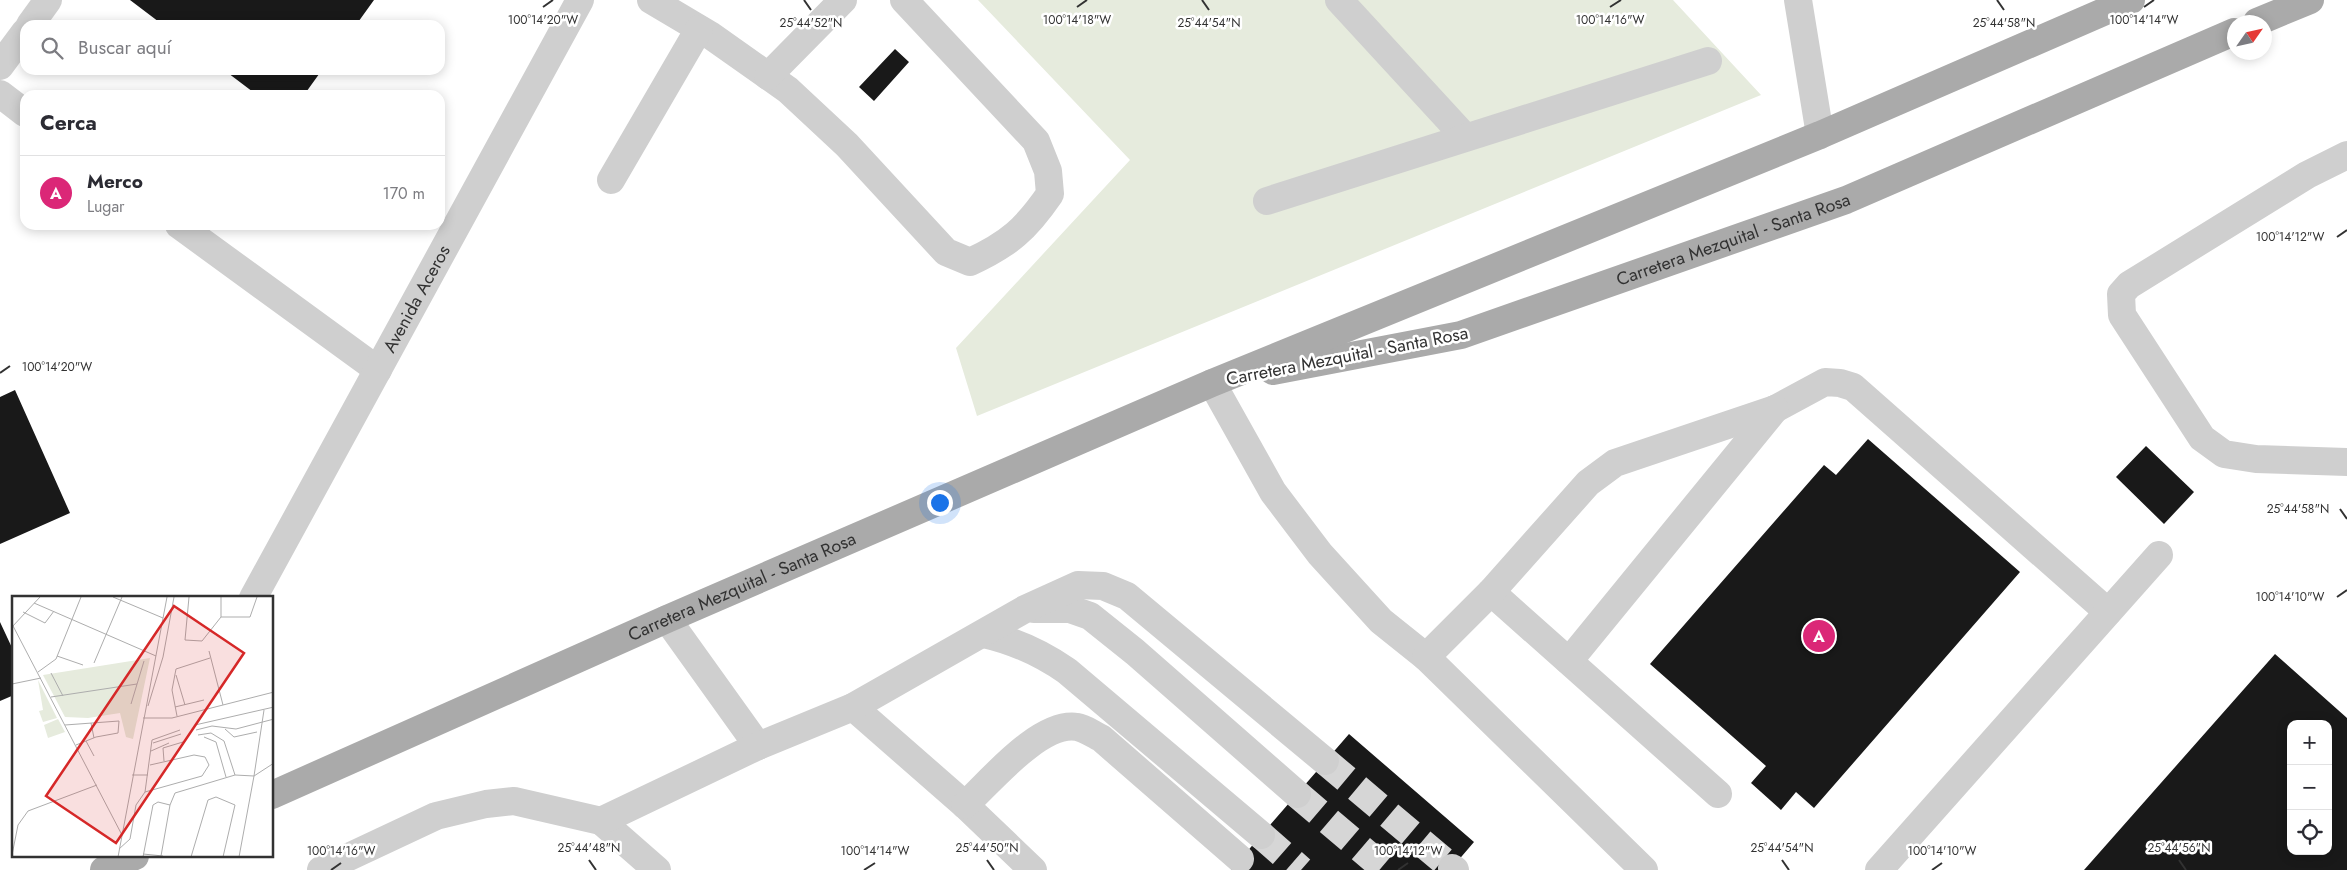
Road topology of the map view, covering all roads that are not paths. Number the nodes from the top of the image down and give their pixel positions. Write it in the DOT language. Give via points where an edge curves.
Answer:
graph roads {
  1 [pos="48,0"];
  2 [pos="580,0"];
  3 [pos="651,0"];
  4 [pos="843,0"];
  5 [pos="904,0"];
  6 [pos="1339,0"];
  7 [pos="1798,0"];
  8 [pos="2131,0"];
  9 [pos="2310,0"];
  10 [pos="2272,16"];
  11 [pos="34,20"];
  12 [pos="699,29"];
  13 [pos="2227,35"];
  14 [pos="20,39"];
  15 [pos="1708,62"];
  16 [pos="0,66"];
  17 [pos="768,76"];
  18 [pos="0,94"];
  19 [pos="20,109"];
  20 [pos="1820,136"];
  21 [pos="1465,137"];
  22 [pos="2347,155"];
  23 [pos="611,180"];
  24 [pos="1267,201"];
  25 [pos="186,230"];
  26 [pos="378,370"];
  27 [pos="1212,383"];
  28 [pos="1775,409"];
  29 [pos="2347,462"];
  30 [pos="2159,554"];
  31 [pos="1491,592"];
  32 [pos="254,596"];
  33 [pos="1025,609"];
  34 [pos="2108,612"];
  35 [pos="667,619"];
  36 [pos="984,634"];
  37 [pos="1426,657"];
  38 [pos="1569,661"];
  39 [pos="853,707"];
  40 [pos="758,746"];
  41 [pos="1325,761"];
  42 [pos="274,794"];
  43 [pos="1297,794"];
  44 [pos="1718,794"];
  45 [pos="965,806"];
  46 [pos="601,821"];
  47 [pos="1261,835"];
  48 [pos="110,858"];
  49 [pos="131,858"];
  50 [pos="1240,859"];
  51 [pos="104,870"];
  52 [pos="321,870"];
  53 [pos="657,870"];
  54 [pos="1034,870"];
  55 [pos="1644,870"];
  56 [pos="1879,870"];
  1 -- 11 [label="street"];
  2 -- 26 [label="street, Avenida Aceros"];
  3 -- 12 [label="street"];
  4 -- 17 [label="street"];
  5 -- 17 [label="street" via="1036,141 1048,171 1050,194 1033,219 1000,248 970,262 946,252 847,145 788,90"];
  6 -- 21 [label="street"];
  7 -- 20 [label="street"];
  8 -- 20 [label="main road, Carretera Mezquital - Santa Rosa"];
  9 -- 10 [label="main road"];
  12 -- 17 [label="street"];
  12 -- 23 [label="street"];
  13 -- 27 [label="main road, Carretera Mezquital - Santa Rosa" via="1846,200 1461,335"];
  14 -- 16 [label="street"];
  15 -- 21 [label="street"];
  18 -- 19 [label="street"];
  20 -- 27 [label="main road, Carretera Mezquital - Santa Rosa"];
  21 -- 24 [label="street"];
  22 -- 29 [label="street" via="2307,175 2129,285 2121,294 2122,316 2202,438 2224,454"];
  25 -- 26 [label="street"];
  26 -- 32 [label="street, Avenida Aceros"];
  27 -- 35 [label="main road, Carretera Mezquital - Santa Rosa"];
  27 -- 37 [label="street" via="1273,492 1320,554 1381,621"];
  28 -- 31 [label="street" via="1615,463 1588,483"];
  28 -- 34 [label="street" via="1825,382 1853,388"];
  28 -- 38 [label="street"];
  30 -- 34 [label="street"];
  31 -- 37 [label="street"];
  31 -- 38 [label="street"];
  33 -- 36 [label="street"];
  33 -- 41 [label="street" via="1078,585 1103,586 1127,596"];
  33 -- 43 [label="street" via="1070,609 1090,616"];
  34 -- 56 [label="street"];
  35 -- 40 [label="street"];
  35 -- 42 [label="main road, Carretera Mezquital - Santa Rosa"];
  36 -- 39 [label="street"];
  36 -- 47 [label="street" via="1042,654 1067,670"];
  37 -- 55 [label="street"];
  38 -- 44 [label="street"];
  39 -- 40 [label="street"];
  39 -- 45 [label="street"];
  40 -- 46 [label="street"];
  45 -- 50 [label="street" via="1029,745 1058,728 1077,727 1102,738"];
  45 -- 54 [label="street"];
  46 -- 52 [label="street" via="514,801 486,804 436,816"];
  46 -- 53 [label="street"];
  48 -- 51 [label="street"];
  49 -- 51 [label="main road"];
}
